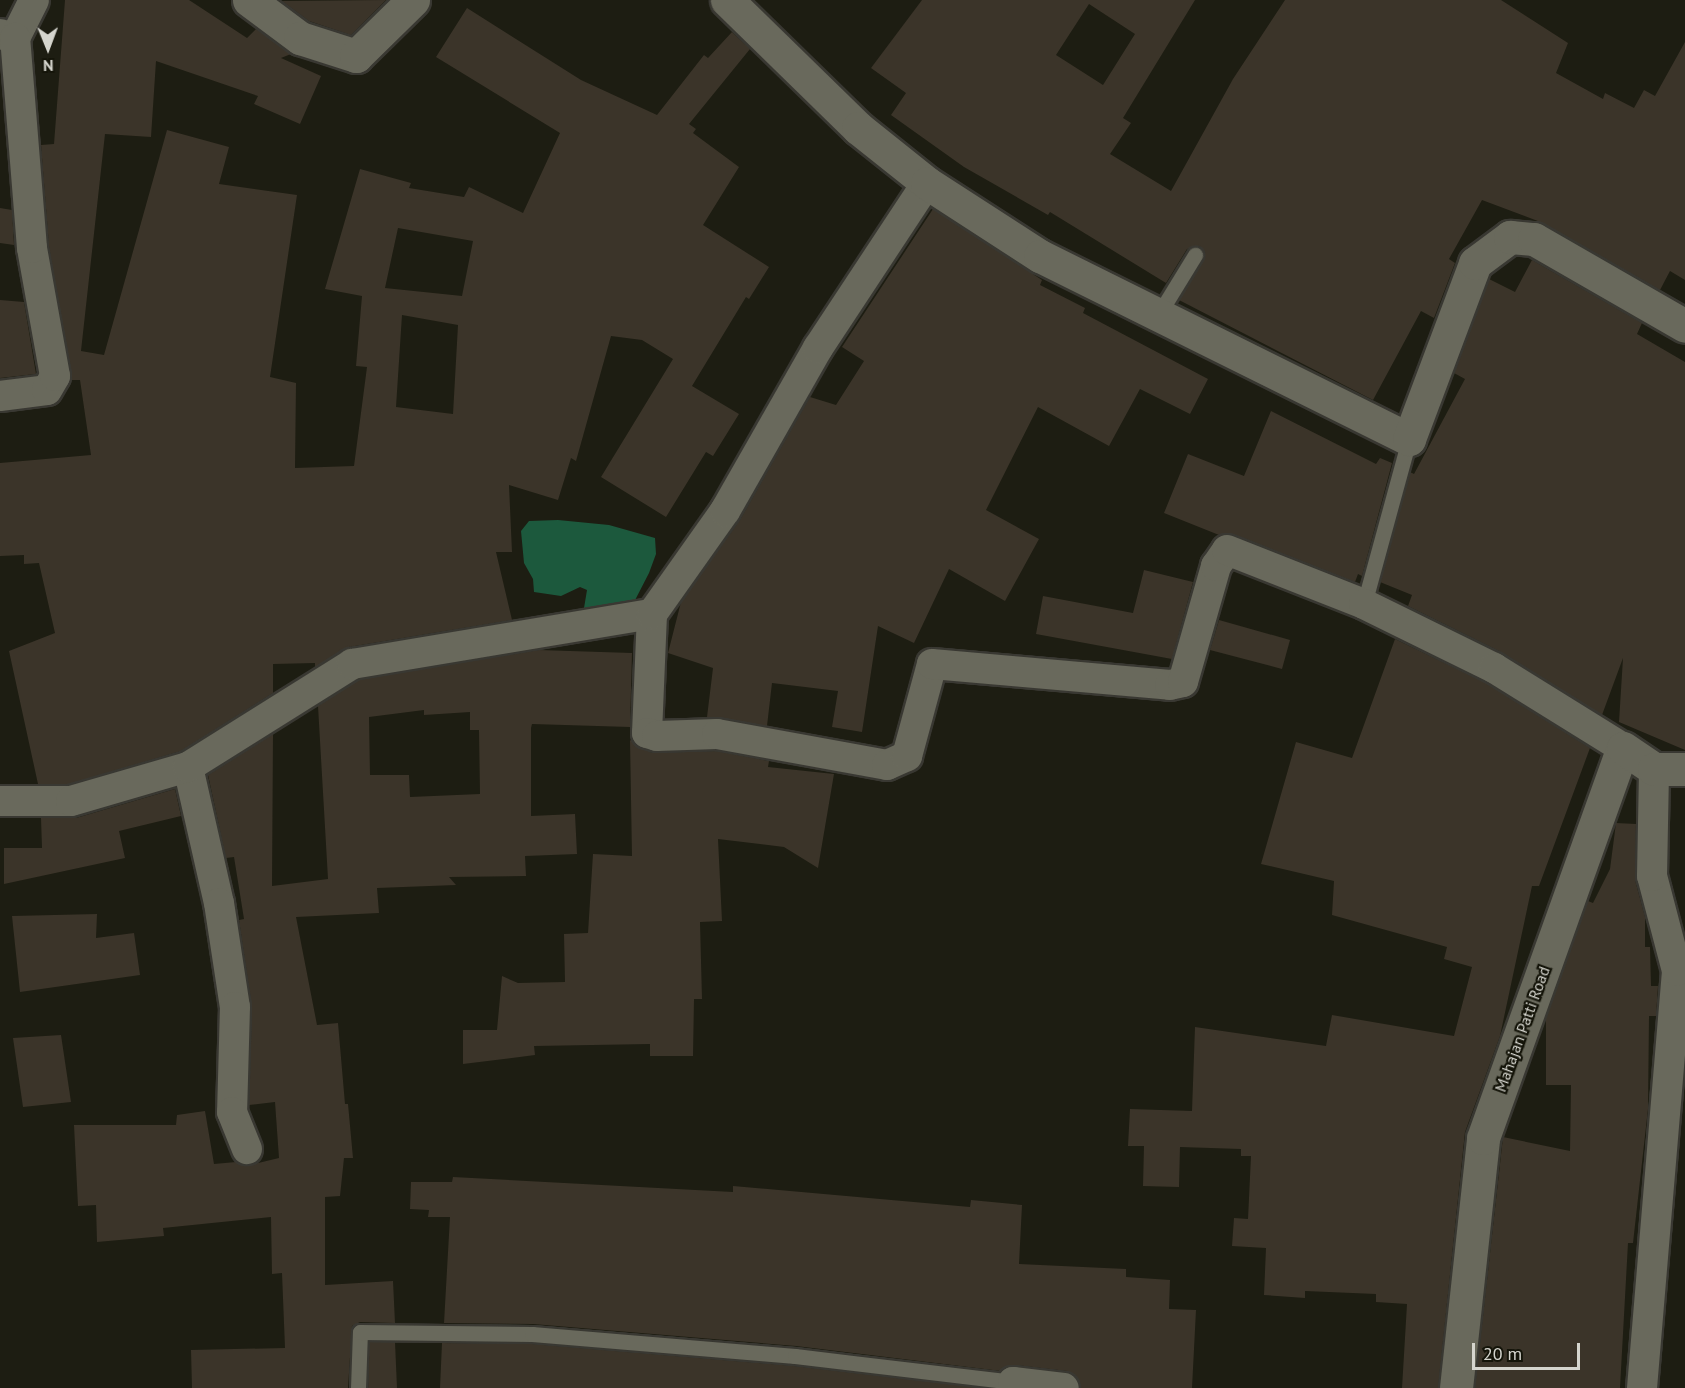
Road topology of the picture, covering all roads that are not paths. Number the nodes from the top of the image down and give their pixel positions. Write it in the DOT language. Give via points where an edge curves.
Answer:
graph roads {
  1 [pos="34,0"];
  2 [pos="249,0"];
  3 [pos="413,0"];
  4 [pos="727,0"];
  5 [pos="8,36"];
  6 [pos="927,183"];
  7 [pos="1195,255"];
  8 [pos="1157,317"];
  9 [pos="1685,326"];
  10 [pos="0,396"];
  11 [pos="1409,439"];
  12 [pos="1364,604"];
  13 [pos="652,615"];
  14 [pos="1623,748"];
  15 [pos="188,766"];
  16 [pos="1669,769"];
  17 [pos="0,801"];
  18 [pos="247,1149"];
  19 [pos="1013,1385"];
  20 [pos="358,1388"];
  21 [pos="1064,1388"];
  22 [pos="1456,1388"];
  23 [pos="1642,1388"];
  1 -- 5 [label="street"];
  2 -- 3 [label="street" via="300,38 356,56"];
  4 -- 6 [label="street" via="858,128"];
  5 -- 10 [label="street" via="32,248 55,376 47,390"];
  6 -- 8 [label="street" via="1040,256"];
  6 -- 13 [label="street" via="818,348 725,511"];
  7 -- 8 [label="lane"];
  8 -- 11 [label="street"];
  9 -- 11 [label="street" via="1534,239 1510,237 1475,263"];
  11 -- 12 [label="lane"];
  12 -- 13 [label="street" via="1227,550 1216,566 1183,682 1170,685 932,664 907,756 887,765 717,735 647,733"];
  12 -- 14 [label="street" via="1494,668"];
  13 -- 15 [label="street" via="352,664"];
  14 -- 16 [label="street"];
  14 -- 22 [label="street, Mahajan Patti Road" via="1483,1138"];
  15 -- 17 [label="street" via="71,801"];
  15 -- 18 [label="street" via="221,915 235,1007 232,1112"];
  16 -- 23 [label="street" via="1652,876 1677,971"];
  19 -- 20 [label="lane" via="795,1356 532,1334 360,1332"];
  19 -- 21 [label="street"];
}
